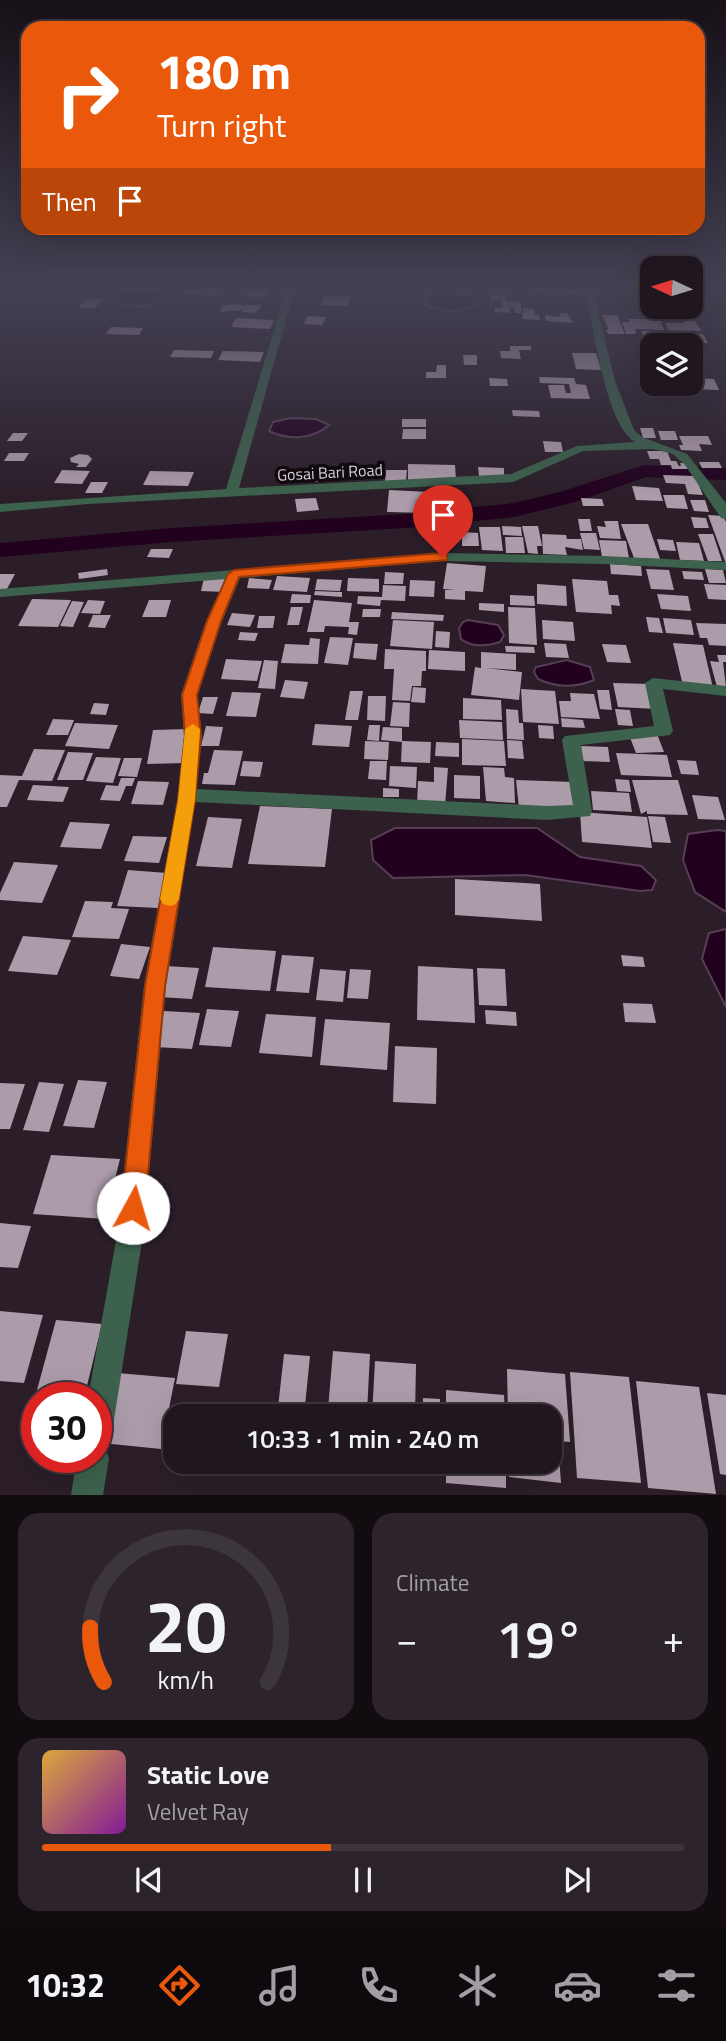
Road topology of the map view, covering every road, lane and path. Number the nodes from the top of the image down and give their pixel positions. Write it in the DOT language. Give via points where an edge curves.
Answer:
graph roads {
  1 [pos="270,357"];
  2 [pos="605,357"];
  3 [pos="656,445"];
  4 [pos="232,493"];
  5 [pos="0,508"];
  6 [pos="726,515"];
  7 [pos="726,566"];
  8 [pos="234,574"];
  9 [pos="0,593"];
  10 [pos="726,691"];
  11 [pos="187,794"];
  12 [pos="105,1382"];
  13 [pos="91,1473"];
  14 [pos="87,1495"];
  1 -- 4 [label="street"];
  2 -- 3 [label="street" via="630,433"];
  3 -- 4 [label="street, Gosai Bari Road" via="581,448 513,478"];
  3 -- 6 [label="street" via="679,453 695,468"];
  4 -- 5 [label="street, Gosai Bari Road"];
  7 -- 8 [label="street" via="443,557"];
  8 -- 9 [label="street"];
  8 -- 11 [label="street" via="189,695 193,736"];
  10 -- 11 [label="street" via="653,683 664,731 571,740 583,811 547,813"];
  11 -- 12 [label="street" via="155,986 130,1235"];
  13 -- 14 [label="street"];
}
